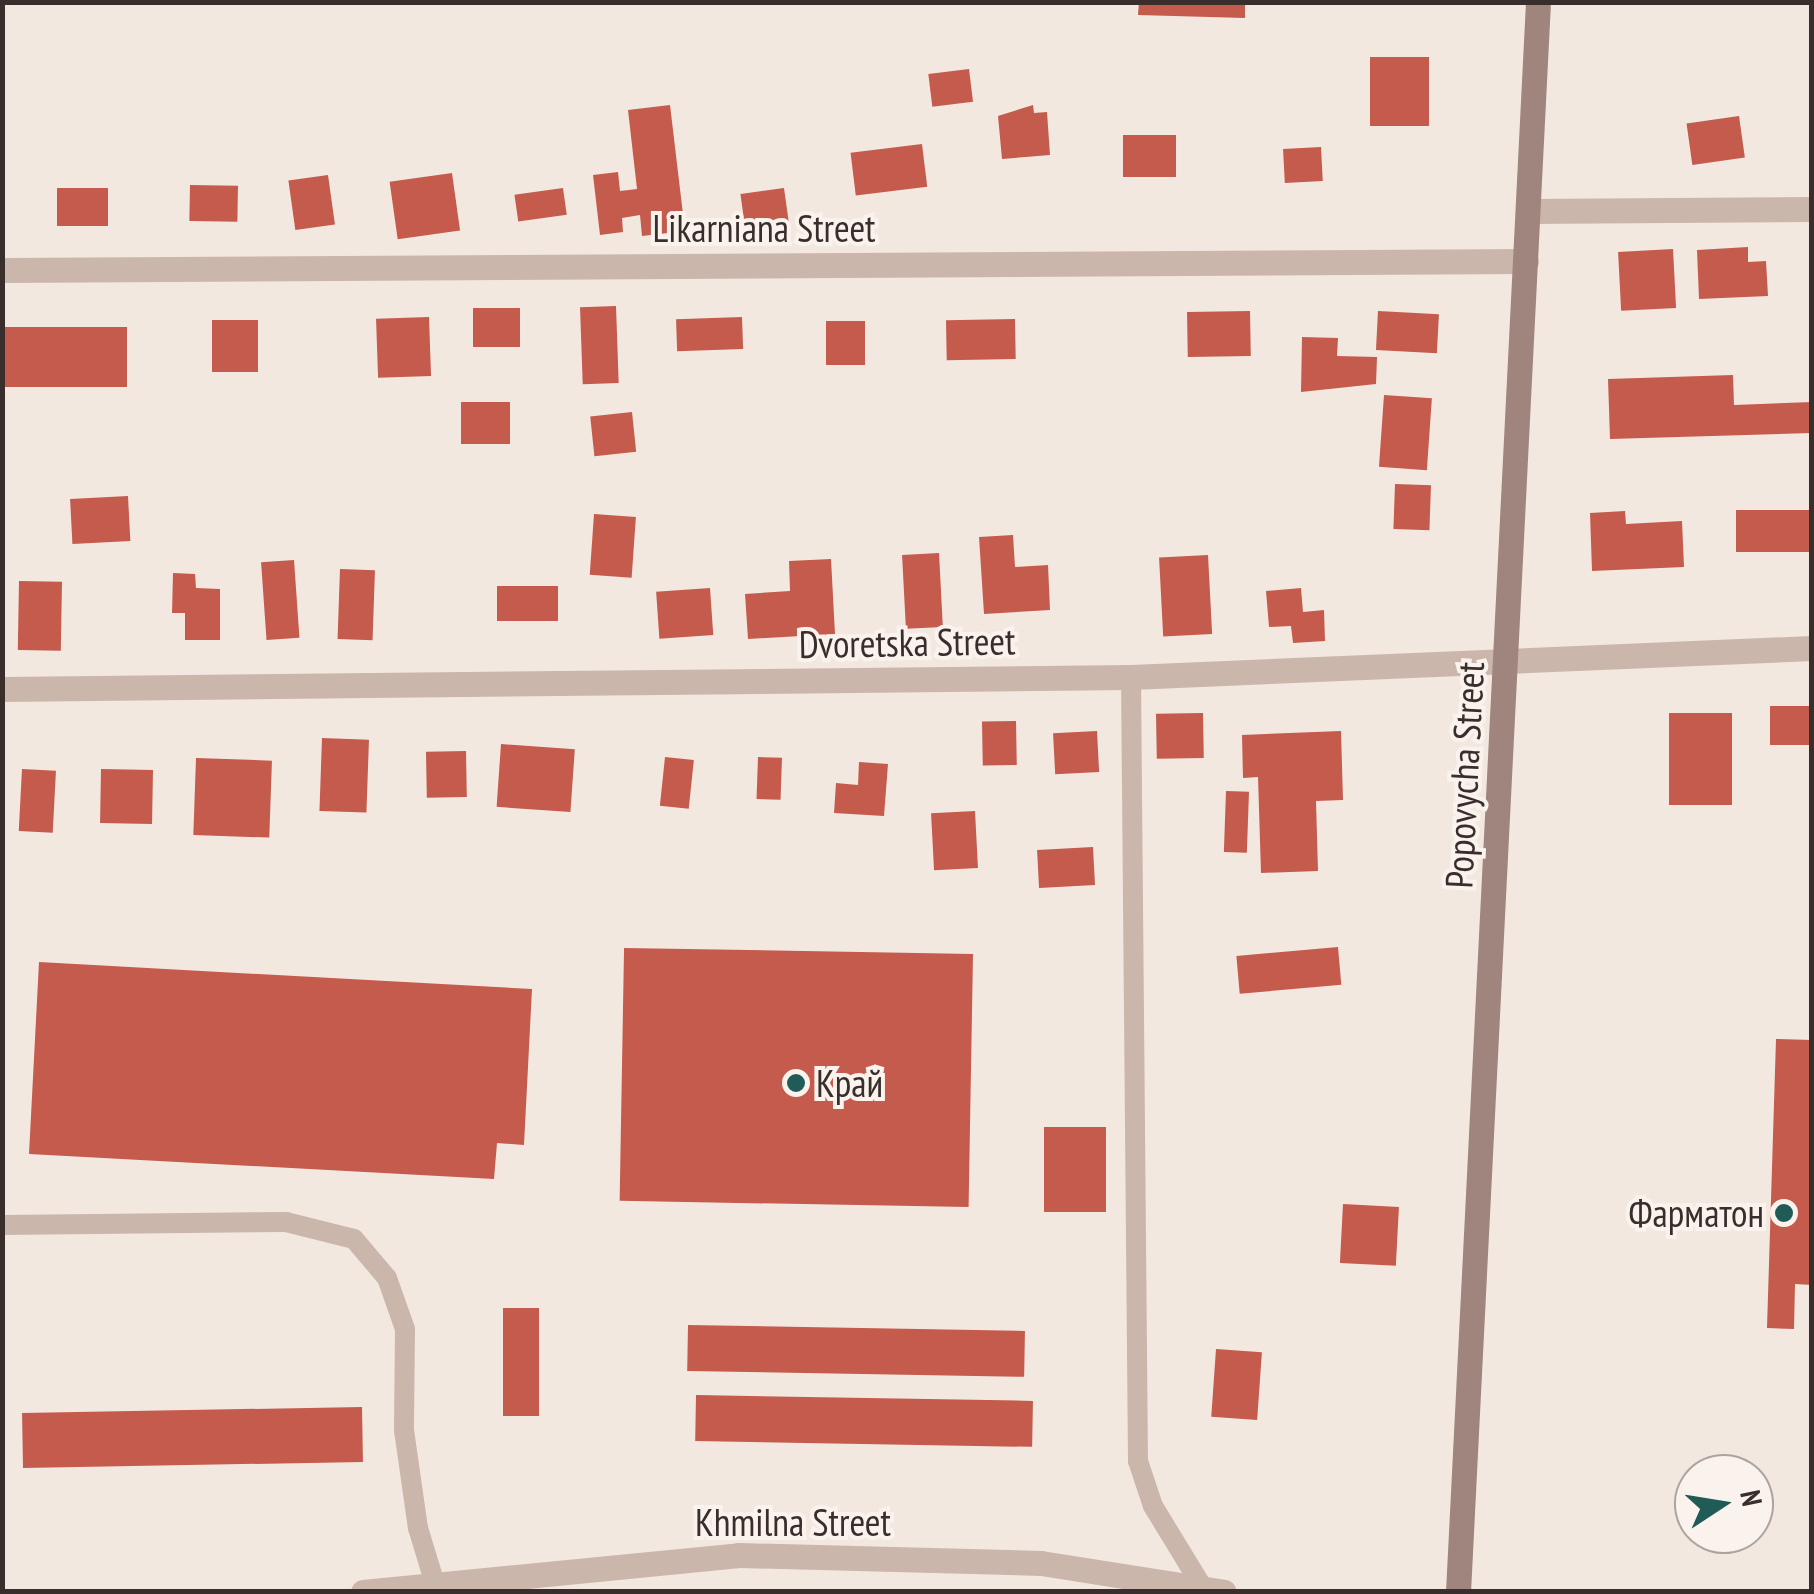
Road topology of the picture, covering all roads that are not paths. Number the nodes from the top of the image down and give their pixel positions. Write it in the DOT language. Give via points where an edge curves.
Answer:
graph roads {
  1 [pos="1538,2"];
  2 [pos="1812,209"];
  3 [pos="1528,212"];
  4 [pos="1526,261"];
  5 [pos="2,270"];
  6 [pos="1812,648"];
  7 [pos="1507,665"];
  8 [pos="1131,677"];
  9 [pos="2,689"];
  10 [pos="2,1225"];
  11 [pos="435,1584"];
  12 [pos="1213,1590"];
  13 [pos="362,1592"];
  14 [pos="1458,1592"];
  1 -- 3 [label="main road, Popovycha Street"];
  2 -- 3 [label="street"];
  3 -- 4 [label="main road, Popovycha Street"];
  4 -- 5 [label="street, Likarniana Street"];
  4 -- 7 [label="main road, Popovycha Street"];
  6 -- 7 [label="street, Dvoretska Street"];
  7 -- 8 [label="street, Dvoretska Street"];
  7 -- 14 [label="main road, Popovycha Street"];
  8 -- 9 [label="street, Dvoretska Street"];
  8 -- 12 [label="lane" via="1138,1461 1153,1506"];
  10 -- 11 [label="lane" via="286,1222 354,1239 387,1278 405,1330 404,1430 418,1528"];
  11 -- 12 [label="street, Khmilna Street" via="739,1555 1041,1563"];
  11 -- 13 [label="street, Khmilna Street"];
}
